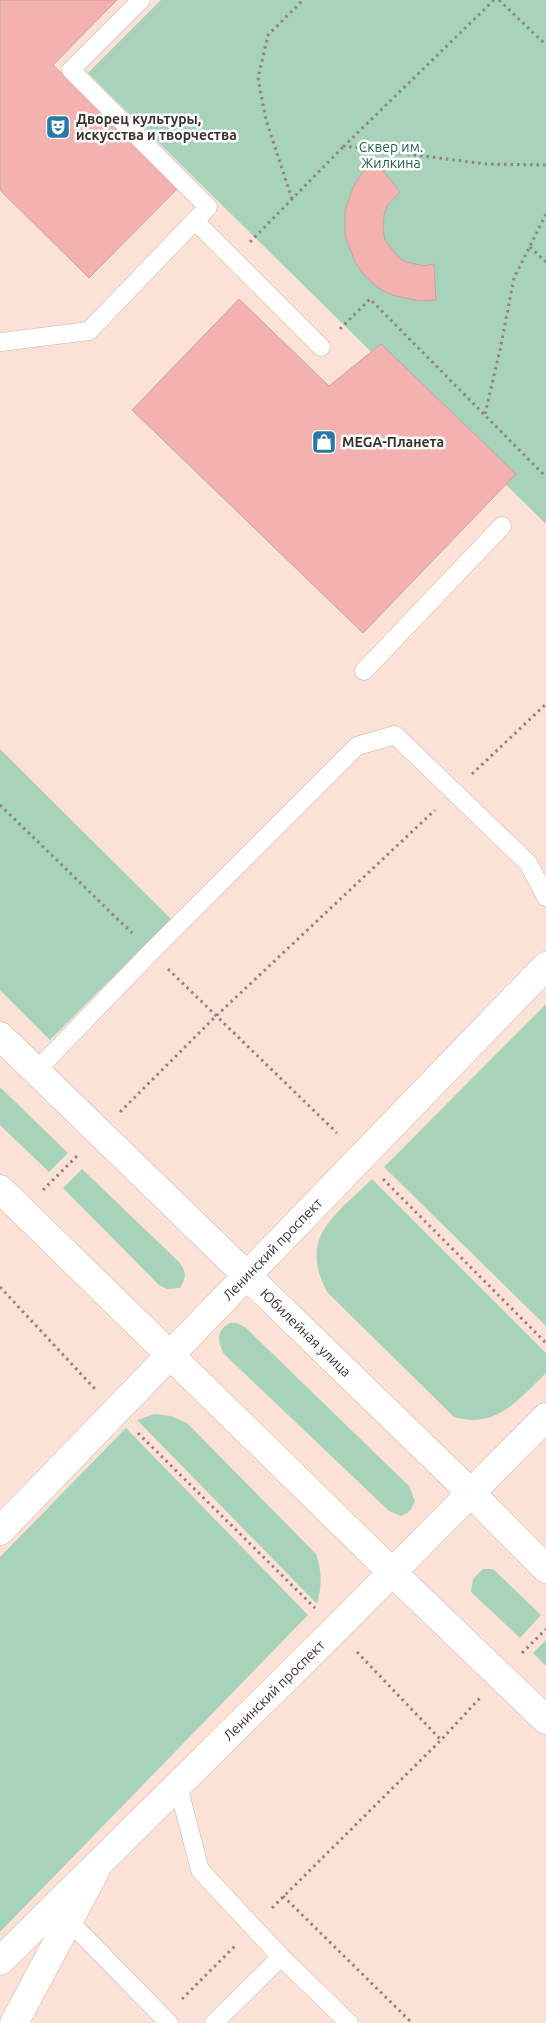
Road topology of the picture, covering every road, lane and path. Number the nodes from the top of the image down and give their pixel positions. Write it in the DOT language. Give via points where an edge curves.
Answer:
graph roads {
  1 [pos="141,0"];
  2 [pos="303,0"];
  3 [pos="494,0"];
  4 [pos="499,0"];
  5 [pos="546,45"];
  6 [pos="344,146"];
  7 [pos="546,165"];
  8 [pos="292,199"];
  9 [pos="546,214"];
  10 [pos="195,221"];
  11 [pos="530,247"];
  12 [pos="233,259"];
  13 [pos="546,262"];
  14 [pos="0,342"];
  15 [pos="321,347"];
  16 [pos="485,415"];
  17 [pos="546,477"];
  18 [pos="502,526"];
  19 [pos="364,671"];
  20 [pos="546,704"];
  21 [pos="454,792"];
  22 [pos="0,805"];
  23 [pos="546,897"];
  24 [pos="151,952"];
  25 [pos="546,966"];
  26 [pos="216,1016"];
  27 [pos="0,1036"];
  28 [pos="36,1071"];
  29 [pos="100,1133"];
  30 [pos="337,1133"];
  31 [pos="382,1178"];
  32 [pos="0,1189"];
  33 [pos="22,1211"];
  34 [pos="247,1275"];
  35 [pos="0,1287"];
  36 [pos="546,1343"];
  37 [pos="171,1355"];
  38 [pos="116,1412"];
  39 [pos="546,1417"];
  40 [pos="471,1493"];
  41 [pos="0,1531"];
  42 [pos="546,1569"];
  43 [pos="393,1573"];
  44 [pos="336,1629"];
  45 [pos="546,1629"];
  46 [pos="500,1676"];
  47 [pos="546,1720"];
  48 [pos="441,1740"];
  49 [pos="178,1786"];
  50 [pos="101,1861"];
  51 [pos="284,1896"];
  52 [pos="41,1920"];
  53 [pos="69,1921"];
  54 [pos="253,1927"];
  55 [pos="281,1956"];
  56 [pos="0,1961"];
  57 [pos="167,2020"];
  58 [pos="14,2023"];
  59 [pos="214,2023"];
  60 [pos="349,2023"];
  61 [pos="412,2023"];
  1 -- 10 [label="lane" via="70,70 208,207"];
  2 -- 8 [label="path" via="268,35 258,78 266,120"];
  3 -- 6 [label="path"];
  4 -- 5 [label="path"];
  6 -- 7 [label="path" via="486,164"];
  6 -- 8 [label="path"];
  8 -- 12 [label="path"];
  9 -- 11 [label="path"];
  10 -- 12 [label="lane"];
  10 -- 14 [label="lane" via="89,331"];
  11 -- 13 [label="path"];
  11 -- 16 [label="path" via="514,278"];
  12 -- 15 [label="lane"];
  15 -- 16 [label="path" via="370,299"];
  16 -- 17 [label="path"];
  18 -- 19 [label="lane"];
  20 -- 21 [label="path"];
  21 -- 23 [label="lane" via="528,863"];
  21 -- 24 [label="lane" via="395,735 357,746"];
  21 -- 26 [label="path"];
  22 -- 24 [label="path"];
  24 -- 26 [label="path"];
  24 -- 28 [label="lane"];
  25 -- 34 [label="main road, Ленинский проспект"];
  26 -- 29 [label="path"];
  26 -- 30 [label="path"];
  27 -- 28 [label="main road, Юбилейная улица"];
  28 -- 29 [label="main road, Юбилейная улица"];
  29 -- 33 [label="path"];
  29 -- 34 [label="main road, Юбилейная улица"];
  31 -- 36 [label="path"];
  32 -- 33 [label="main road"];
  33 -- 37 [label="main road"];
  34 -- 37 [label="main road, Ленинский проспект"];
  34 -- 40 [label="main road, Юбилейная улица"];
  35 -- 38 [label="path"];
  37 -- 38 [label="main road, Ленинский проспект"];
  37 -- 43 [label="main road"];
  38 -- 41 [label="main road, Ленинский проспект"];
  38 -- 44 [label="path"];
  39 -- 40 [label="main road, Ленинский проспект"];
  40 -- 42 [label="main road, Юбилейная улица"];
  40 -- 43 [label="main road, Ленинский проспект"];
  43 -- 44 [label="main road, Ленинский проспект"];
  43 -- 46 [label="main road"];
  44 -- 48 [label="path"];
  44 -- 49 [label="main road, Ленинский проспект"];
  45 -- 46 [label="path"];
  46 -- 47 [label="main road"];
  46 -- 48 [label="path"];
  48 -- 51 [label="path"];
  49 -- 50 [label="main road, Ленинский проспект"];
  49 -- 54 [label="lane" via="200,1870"];
  50 -- 52 [label="main road, Ленинский проспект"];
  50 -- 53 [label="main road"];
  51 -- 54 [label="path"];
  51 -- 61 [label="path"];
  52 -- 53 [label="lane"];
  52 -- 56 [label="main road, Ленинский проспект"];
  53 -- 57 [label="lane"];
  53 -- 58 [label="main road"];
  54 -- 55 [label="lane"];
  54 -- 57 [label="path"];
  55 -- 59 [label="lane"];
  55 -- 60 [label="lane"];
}
